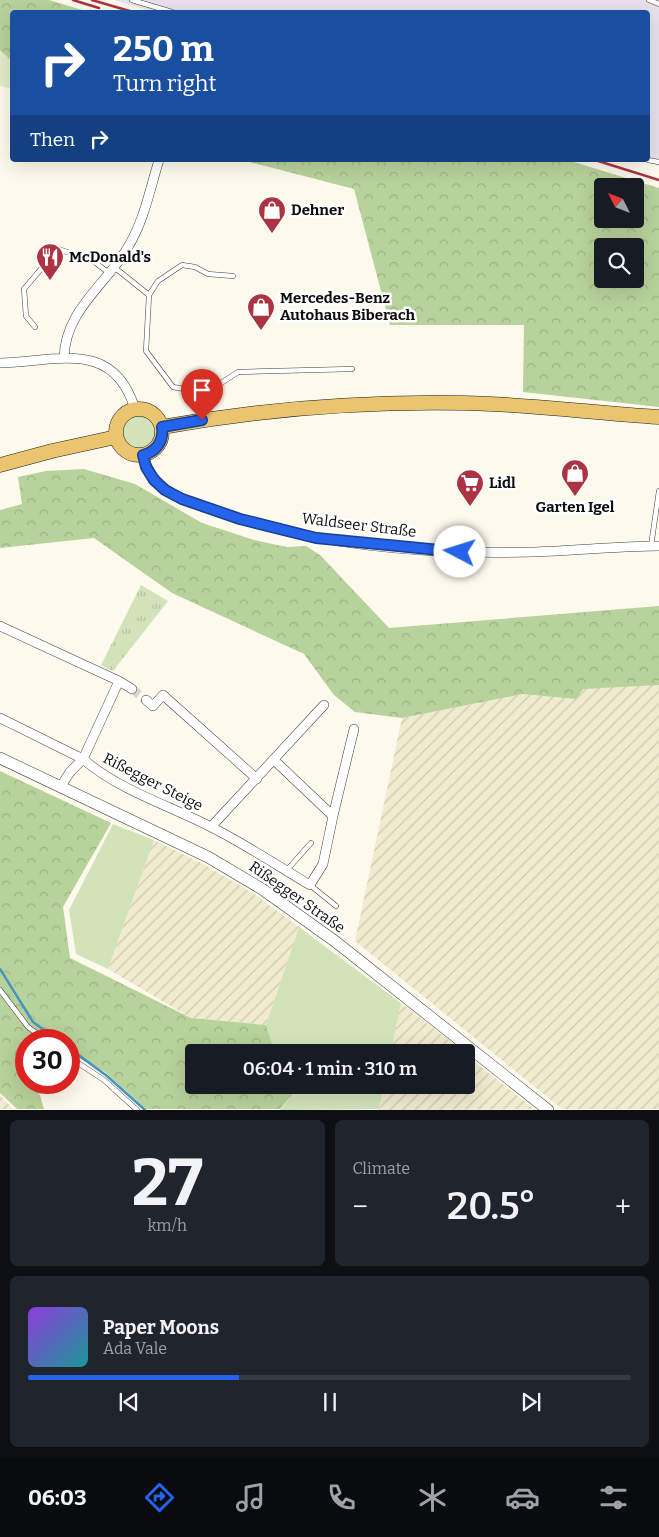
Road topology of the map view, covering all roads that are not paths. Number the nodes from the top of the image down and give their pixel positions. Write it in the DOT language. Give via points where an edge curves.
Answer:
graph roads {
  1 [pos="132,0"];
  2 [pos="649,0"];
  3 [pos="659,4"];
  4 [pos="165,10"];
  5 [pos="158,162"];
  6 [pos="111,270"];
  7 [pos="233,276"];
  8 [pos="149,295"];
  9 [pos="35,327"];
  10 [pos="64,358"];
  11 [pos="0,363"];
  12 [pos="352,369"];
  13 [pos="135,409"];
  14 [pos="659,417"];
  15 [pos="162,427"];
  16 [pos="116,437"];
  17 [pos="143,455"];
  18 [pos="0,465"];
  19 [pos="659,491"];
  20 [pos="655,546"];
  21 [pos="0,626"];
  22 [pos="120,681"];
  23 [pos="132,689"];
  24 [pos="146,700"];
  25 [pos="324,705"];
  26 [pos="0,718"];
  27 [pos="354,729"];
  28 [pos="0,758"];
  29 [pos="83,759"];
  30 [pos="274,760"];
  31 [pos="257,779"];
  32 [pos="61,786"];
  33 [pos="333,816"];
  34 [pos="211,827"];
  35 [pos="311,843"];
  36 [pos="286,871"];
  37 [pos="310,885"];
  38 [pos="336,906"];
  39 [pos="0,990"];
  40 [pos="31,1029"];
  41 [pos="80,1065"];
  42 [pos="137,1110"];
  43 [pos="548,1110"];
  1 -- 4 [label="lane"];
  2 -- 3 [label="lane"];
  5 -- 6 [label="street" via="136,233"];
  6 -- 8 [label="lane"];
  6 -- 9 [label="lane" via="58,249 24,289 26,316"];
  6 -- 10 [label="street" via="72,320"];
  7 -- 8 [label="lane" via="208,274 182,265 158,281"];
  8 -- 12 [label="lane" via="146,351 172,387 206,392 238,372"];
  10 -- 11 [label="street"];
  10 -- 13 [label="street" via="84,358 104,364 125,385"];
  13 -- 15 [label="main road" via="157,416"];
  13 -- 16 [label="main road" via="122,416"];
  14 -- 15 [label="main road" via="464,403 375,403 238,414"];
  15 -- 17 [label="main road" via="158,445"];
  16 -- 17 [label="main road" via="124,450"];
  16 -- 18 [label="main road"];
  17 -- 20 [label="street, Waldseer Straße" via="154,480 182,499 271,528 316,538 460,552"];
  19 -- 20 [label="lane"];
  21 -- 22 [label="street"];
  22 -- 23 [label="street"];
  22 -- 29 [label="street, Rißegger Steige"];
  24 -- 31 [label="street" via="152,706 163,695"];
  25 -- 30 [label="street, Rißegger Steige"];
  26 -- 29 [label="street, Rißegger Steige"];
  27 -- 33 [label="street"];
  28 -- 32 [label="street, Rißegger Straße"];
  29 -- 32 [label="street, Rißegger Steige"];
  29 -- 34 [label="street, Rißegger Steige" via="116,781"];
  30 -- 31 [label="street, Rißegger Steige"];
  30 -- 33 [label="street"];
  31 -- 34 [label="street, Rißegger Steige"];
  32 -- 43 [label="street, Rißegger Straße" via="208,857 262,889 336,942"];
  33 -- 37 [label="street" via="323,864"];
  34 -- 36 [label="street, Rißegger Steige"];
  35 -- 36 [label="lane"];
  36 -- 37 [label="street, Rißegger Steige"];
  37 -- 38 [label="lane"];
  39 -- 40 [label="lane"];
  41 -- 42 [label="lane" via="104,1080"];
}
